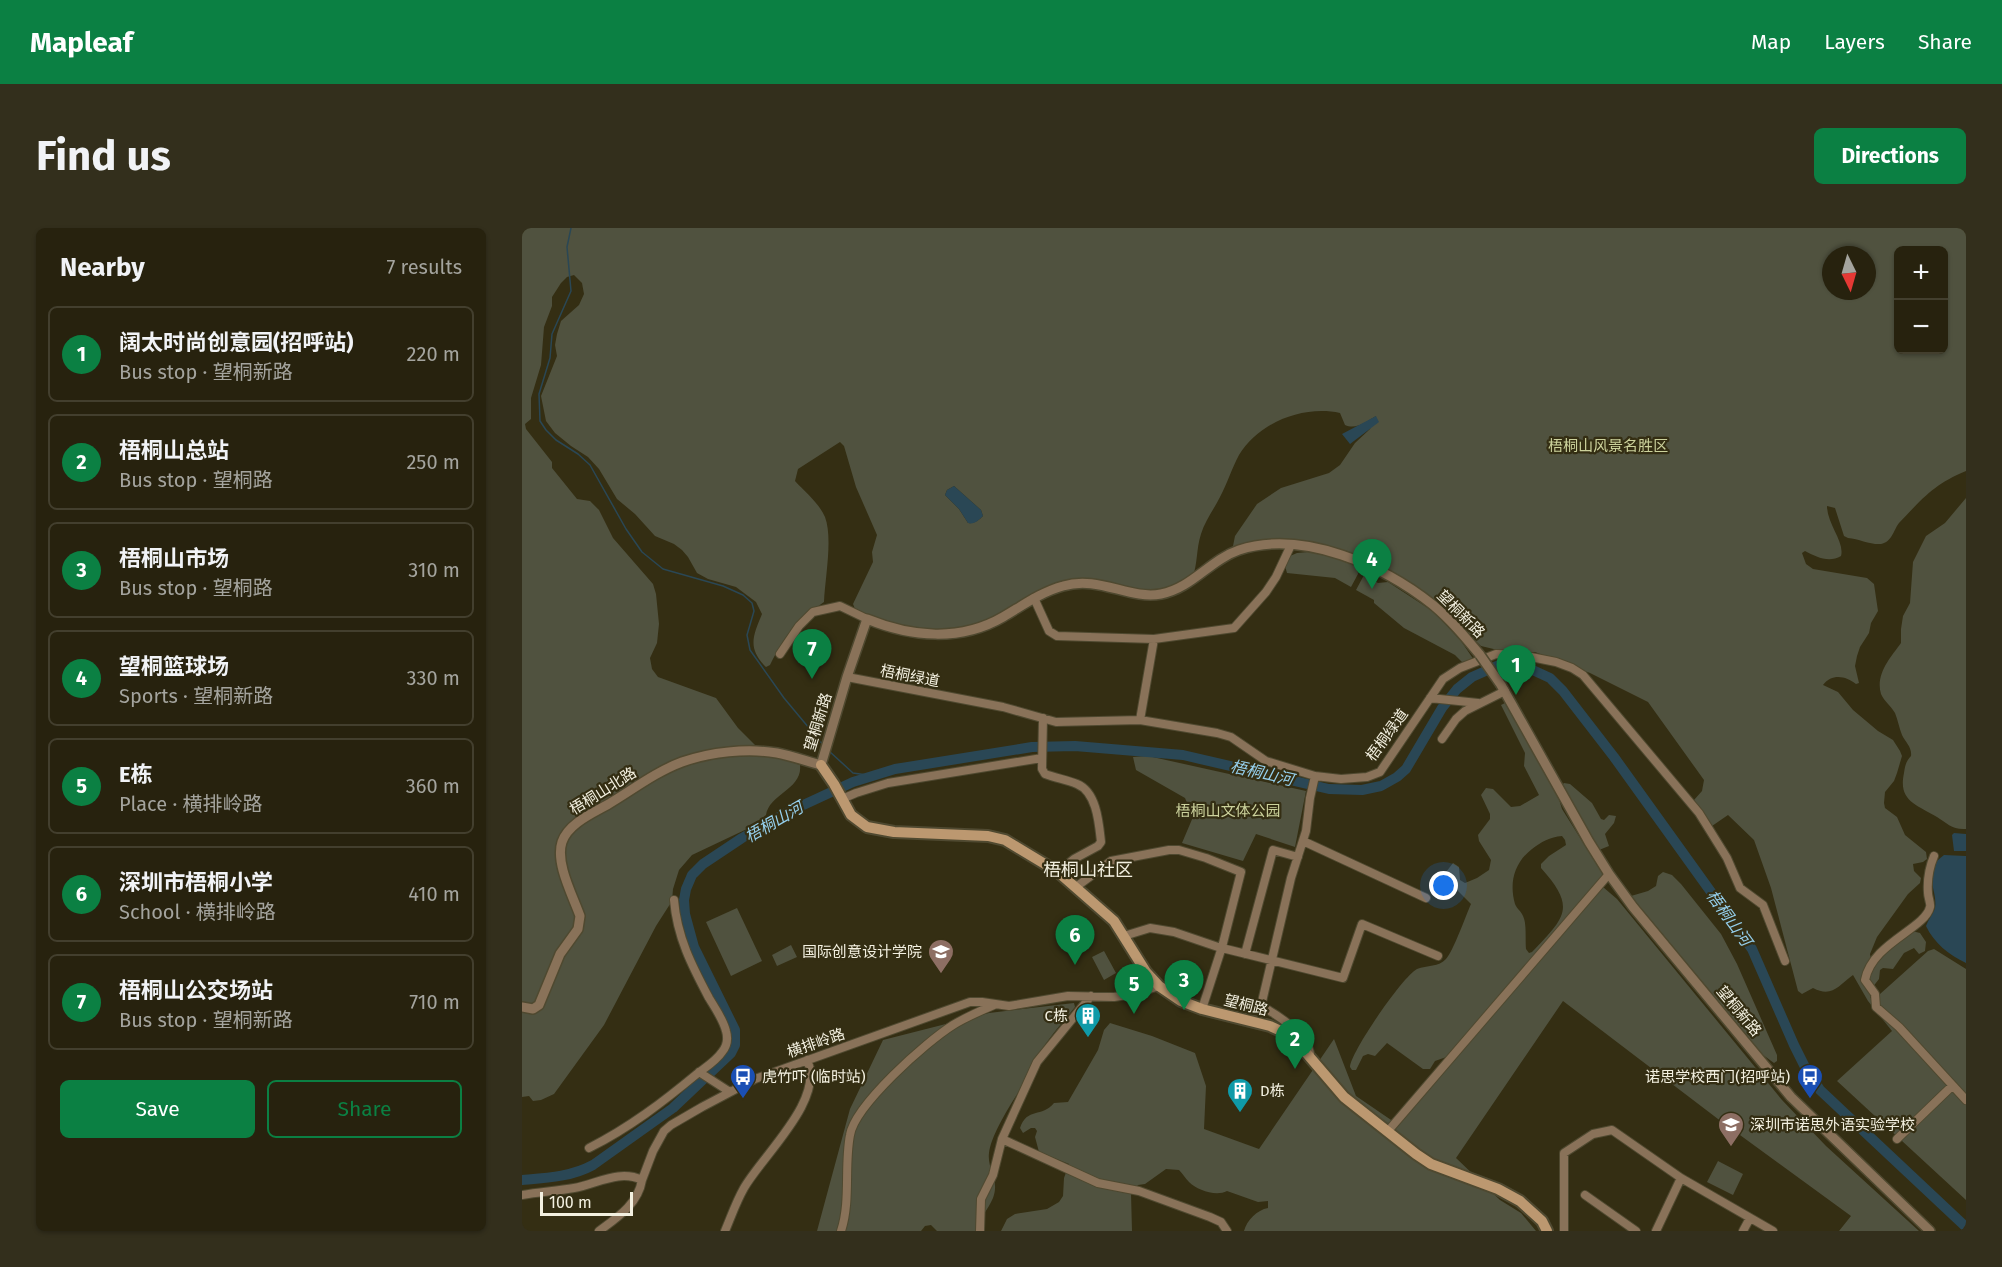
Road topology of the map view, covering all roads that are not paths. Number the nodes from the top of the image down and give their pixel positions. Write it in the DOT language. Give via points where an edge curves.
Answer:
graph roads {
  1 [pos="1291,545"];
  2 [pos="1034,598"];
  3 [pos="867,619"];
  4 [pos="1154,639"];
  5 [pos="780,654"];
  6 [pos="847,677"];
  7 [pos="1503,688"];
  8 [pos="1434,698"];
  9 [pos="1476,702"];
  10 [pos="1043,718"];
  11 [pos="1140,720"];
  12 [pos="1442,739"];
  13 [pos="1041,756"];
  14 [pos="822,762"];
  15 [pos="1315,778"];
  16 [pos="842,799"];
  17 [pos="1303,841"];
  18 [pos="1934,856"];
  19 [pos="1298,857"];
  20 [pos="1058,872"];
  21 [pos="1609,874"];
  22 [pos="1076,887"];
  23 [pos="1426,898"];
  24 [pos="674,900"];
  25 [pos="1124,936"];
  26 [pos="1222,948"];
  27 [pos="1245,954"];
  28 [pos="1438,956"];
  29 [pos="1272,961"];
  30 [pos="1785,961"];
  31 [pos="1159,986"];
  32 [pos="1091,996"];
  33 [pos="994,1005"];
  34 [pos="522,1007"];
  35 [pos="1202,1009"];
  36 [pos="1310,1057"];
  37 [pos="807,1060"];
  38 [pos="699,1072"];
  39 [pos="1952,1086"];
  40 [pos="730,1092"];
  41 [pos="1966,1100"];
  42 [pos="1388,1131"];
  43 [pos="1002,1139"];
  44 [pos="1897,1139"];
  45 [pos="589,1148"];
  46 [pos="1681,1179"];
  47 [pos="642,1180"];
  48 [pos="1585,1195"];
  49 [pos="522,1196"];
  50 [pos="1750,1218"];
  51 [pos="611,1222"];
  52 [pos="599,1231"];
  53 [pos="617,1231"];
  54 [pos="724,1231"];
  55 [pos="841,1231"];
  56 [pos="980,1231"];
  57 [pos="1227,1231"];
  58 [pos="1547,1231"];
  59 [pos="1564,1231"];
  60 [pos="1636,1231"];
  61 [pos="1656,1231"];
  62 [pos="1743,1231"];
  63 [pos="1773,1231"];
  64 [pos="1930,1231"];
  1 -- 2 [label="street, 望桐新路" via="1237,551 1191,583 1158,595 1085,583 1061,586"];
  1 -- 4 [label="street" via="1266,592 1234,628"];
  1 -- 7 [label="street, 望桐新路, bridge" via="1361,562 1434,606 1480,655"];
  2 -- 3 [label="street, 望桐新路" via="989,624 952,634 918,633"];
  2 -- 4 [label="street" via="1049,632 1056,636"];
  3 -- 5 [label="street, 望桐新路" via="840,606 813,612"];
  3 -- 6 [label="street, 望桐新路"];
  4 -- 11 [label="street"];
  6 -- 10 [label="street, 梧桐绿道"];
  6 -- 14 [label="street, 望桐新路"];
  7 -- 9 [label="street"];
  7 -- 21 [label="street, 望桐新路"];
  8 -- 9 [label="street"];
  8 -- 15 [label="street, 梧桐绿道" via="1380,772 1367,777"];
  8 -- 30 [label="street, 梧桐绿道" via="1450,673 1496,654 1540,658 1583,675 1699,813 1740,888 1763,905"];
  9 -- 12 [label="street" via="1456,719"];
  10 -- 11 [label="street, 梧桐绿道" via="1056,722"];
  10 -- 13 [label="street"];
  11 -- 15 [label="street, 梧桐绿道" via="1230,737 1266,761"];
  13 -- 16 [label="street" via="888,783"];
  13 -- 20 [label="street" via="1045,774 1086,790 1099,819 1101,842"];
  14 -- 16 [label="main road, 望桐路"];
  14 -- 34 [label="street, 梧桐山北路" via="746,752 681,762 574,826 564,837 560,857 580,916 579,926 555,964 539,1005 533,1009"];
  15 -- 17 [label="street"];
  16 -- 20 [label="main road, 望桐路" via="851,815 867,827 1005,840"];
  17 -- 19 [label="street"];
  17 -- 23 [label="street"];
  18 -- 39 [label="street" via="1928,878 1930,908 1873,960 1865,980 1875,993 1876,1007"];
  19 -- 27 [label="street" via="1273,850"];
  19 -- 29 [label="street"];
  20 -- 22 [label="main road, 望桐路"];
  21 -- 42 [label="street"];
  21 -- 64 [label="street, 望桐新路" via="1791,1097"];
  22 -- 25 [label="main road, 望桐路" via="1114,921"];
  22 -- 26 [label="street" via="1111,861 1169,850 1230,867 1241,872"];
  24 -- 38 [label="street" via="678,931 727,1035 722,1052"];
  25 -- 26 [label="street" via="1150,928"];
  25 -- 31 [label="main road, 望桐路"];
  26 -- 27 [label="street"];
  26 -- 35 [label="street"];
  27 -- 29 [label="street"];
  28 -- 29 [label="street" via="1362,924 1342,978"];
  29 -- 36 [label="street" via="1261,1006 1279,1016 1301,1037"];
  31 -- 32 [label="street, 横排岭路" via="1124,995"];
  31 -- 35 [label="main road, 望桐路"];
  32 -- 33 [label="street, 横排岭路"];
  32 -- 43 [label="street" via="1038,1062"];
  33 -- 37 [label="street, 横排岭路" via="970,1002"];
  33 -- 55 [label="street" via="951,1026 922,1049 857,1118 850,1132"];
  35 -- 36 [label="main road, 望桐路" via="1270,1026 1294,1039"];
  36 -- 42 [label="main road, 望桐路" via="1344,1097"];
  37 -- 40 [label="street, 横排岭路"];
  37 -- 54 [label="street" via="812,1070 801,1107 744,1188"];
  38 -- 40 [label="street"];
  38 -- 45 [label="street" via="618,1134"];
  39 -- 41 [label="street"];
  39 -- 44 [label="street"];
  40 -- 47 [label="street, 横排岭路" via="664,1131"];
  42 -- 58 [label="main road, 望桐路" via="1431,1164 1521,1201"];
  43 -- 56 [label="street" via="993,1175 981,1198"];
  43 -- 57 [label="street" via="1098,1183 1140,1191 1210,1217 1221,1222"];
  46 -- 50 [label="street"];
  46 -- 59 [label="street" via="1612,1130 1593,1134 1564,1153"];
  46 -- 61 [label="street"];
  47 -- 49 [label="street" via="624,1175 576,1188"];
  47 -- 51 [label="street, 横排岭路" via="633,1202"];
  48 -- 60 [label="street"];
  50 -- 62 [label="street"];
  50 -- 63 [label="street"];
  51 -- 52 [label="street, 横排岭路"];
  51 -- 53 [label="street"];
}
